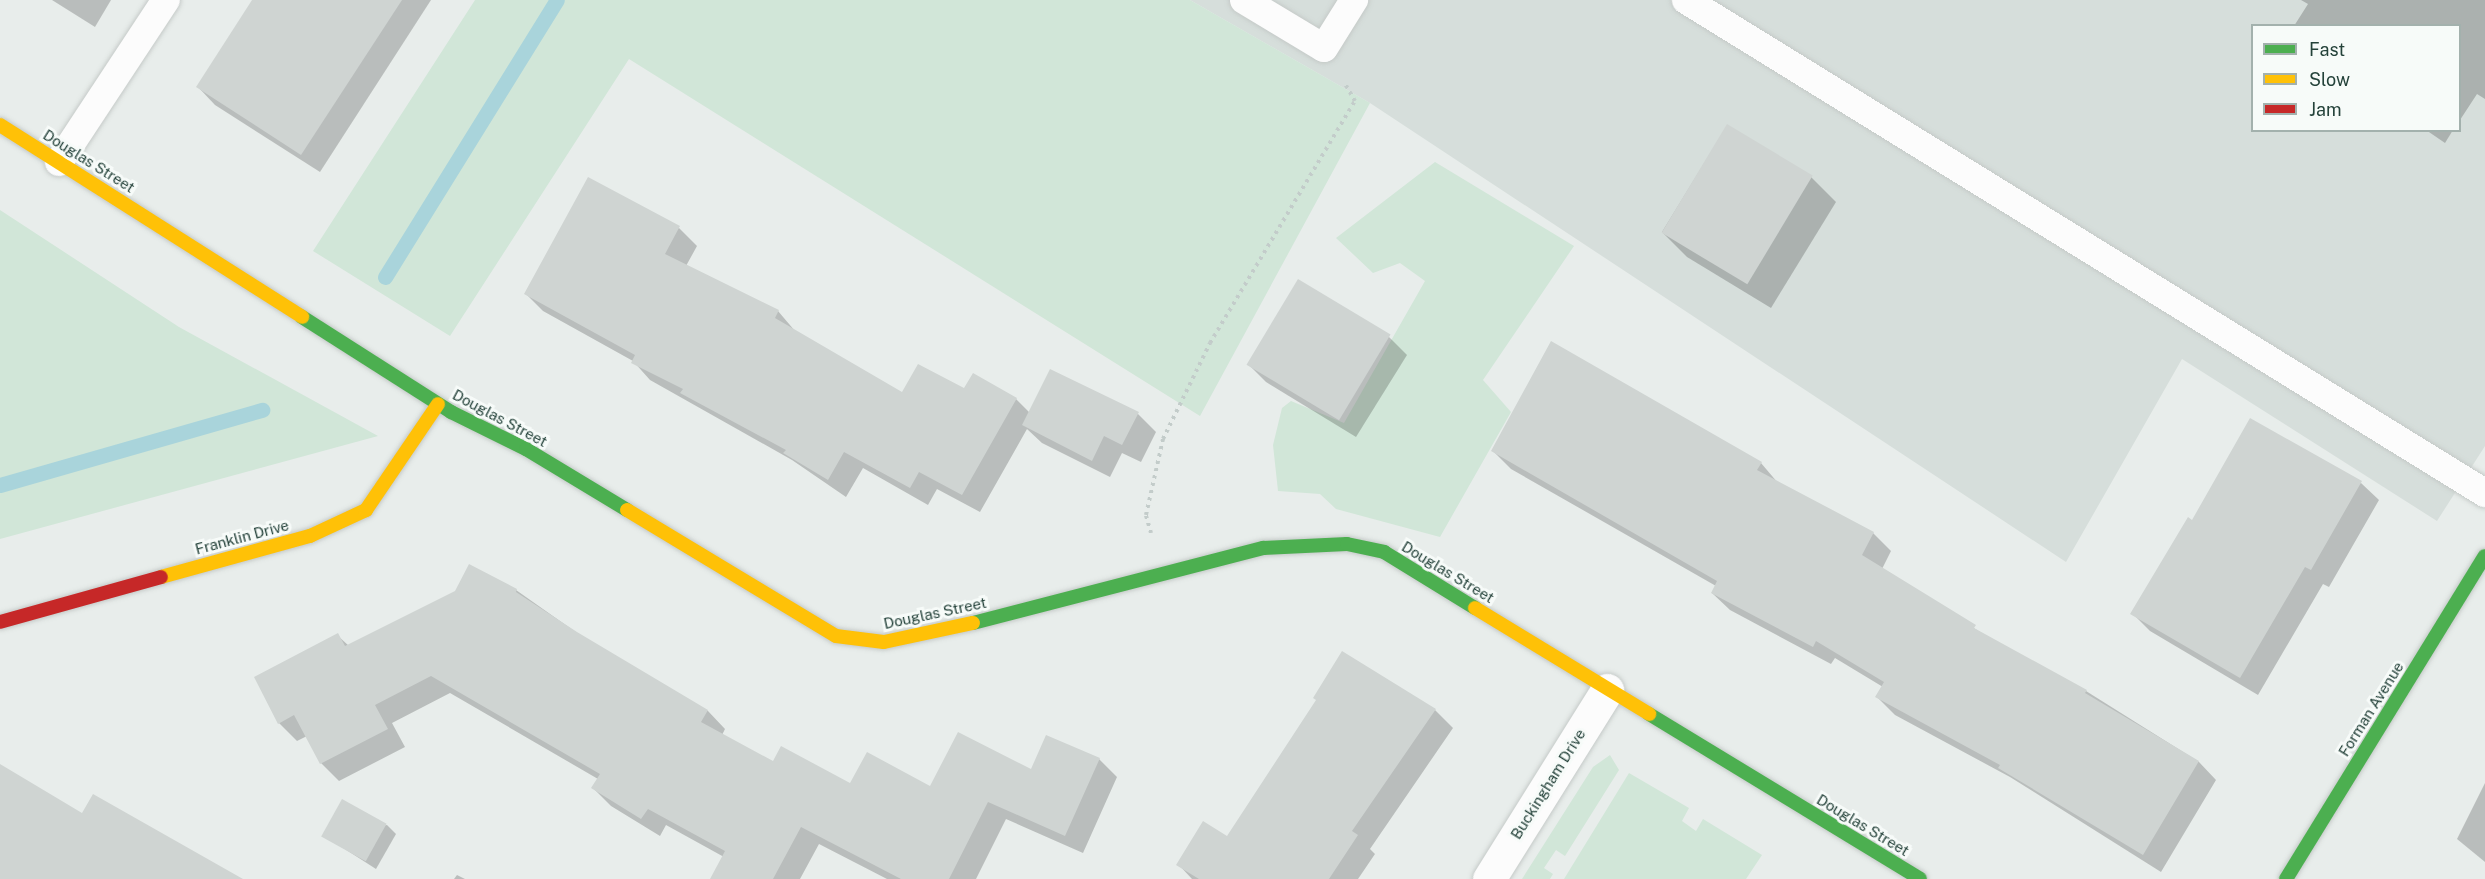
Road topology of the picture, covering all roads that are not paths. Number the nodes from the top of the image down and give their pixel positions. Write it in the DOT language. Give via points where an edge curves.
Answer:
graph roads {
  1 [pos="166,0"];
  2 [pos="1244,0"];
  3 [pos="1354,0"];
  4 [pos="1686,0"];
  5 [pos="0,125"];
  6 [pos="59,162"];
  7 [pos="438,404"];
  8 [pos="2485,493"];
  9 [pos="2485,556"];
  10 [pos="0,622"];
  11 [pos="1606,690"];
  12 [pos="1489,879"];
  13 [pos="1920,879"];
  14 [pos="2286,879"];
  1 -- 6 [label="lane"];
  2 -- 3 [label="lane" via="1324,48"];
  4 -- 8 [label="lane"];
  5 -- 6 [label="street, Douglas Street"];
  6 -- 7 [label="street, Douglas Street"];
  7 -- 10 [label="street, Franklin Drive" via="366,510 310,536"];
  7 -- 11 [label="street, Douglas Street" via="526,449 837,636 884,642 1263,548 1347,544 1384,552"];
  9 -- 14 [label="street, Forman Avenue"];
  11 -- 12 [label="street, Buckingham Drive"];
  11 -- 13 [label="street, Douglas Street"];
}
